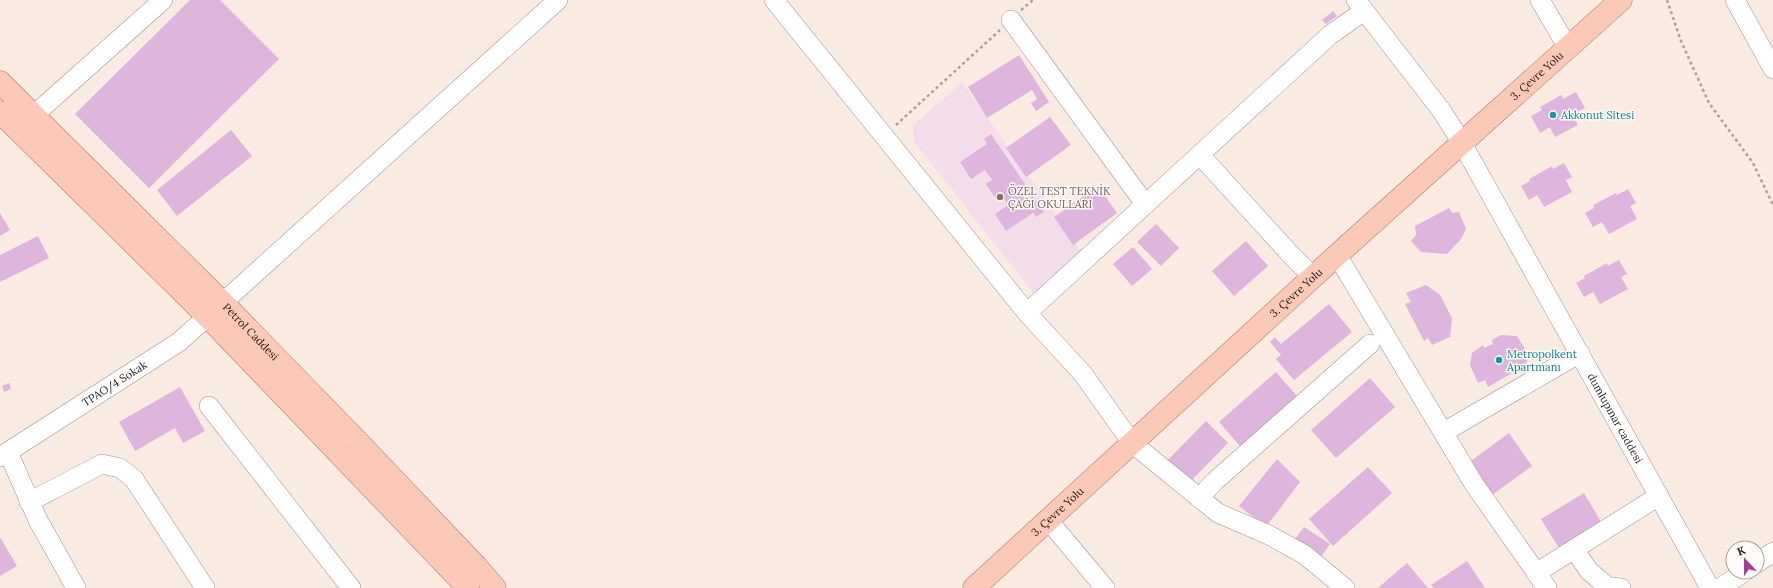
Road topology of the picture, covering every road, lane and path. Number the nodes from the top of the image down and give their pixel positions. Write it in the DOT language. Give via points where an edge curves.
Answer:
graph roads {
  1 [pos="163,0"];
  2 [pos="558,0"];
  3 [pos="774,0"];
  4 [pos="1033,0"];
  5 [pos="1540,0"];
  6 [pos="1621,0"];
  7 [pos="1667,0"];
  8 [pos="1735,0"];
  9 [pos="1360,6"];
  10 [pos="1011,20"];
  11 [pos="1568,48"];
  12 [pos="1772,63"];
  13 [pos="0,82"];
  14 [pos="0,112"];
  15 [pos="34,116"];
  16 [pos="883,137"];
  17 [pos="1462,143"];
  18 [pos="1200,155"];
  19 [pos="1145,204"];
  20 [pos="1773,205"];
  21 [pos="1336,255"];
  22 [pos="1313,277"];
  23 [pos="216,310"];
  24 [pos="1027,313"];
  25 [pos="1370,344"];
  26 [pos="1580,353"];
  27 [pos="209,406"];
  28 [pos="1444,432"];
  29 [pos="1132,443"];
  30 [pos="4,455"];
  31 [pos="1659,496"];
  32 [pos="1199,498"];
  33 [pos="29,502"];
  34 [pos="1048,520"];
  35 [pos="1574,549"];
  36 [pos="1541,580"];
  37 [pos="1732,580"];
  38 [pos="76,588"];
  39 [pos="205,588"];
  40 [pos="351,588"];
  41 [pos="468,588"];
  42 [pos="495,588"];
  43 [pos="974,588"];
  44 [pos="1105,588"];
  45 [pos="1345,588"];
  46 [pos="1620,588"];
  47 [pos="1710,588"];
  48 [pos="1720,588"];
  1 -- 15 [label="street"];
  2 -- 23 [label="street, TPAO/4 Sokak"];
  3 -- 16 [label="street"];
  4 -- 10 [label="path"];
  5 -- 11 [label="street"];
  6 -- 11 [label="main road, 3. Çevre Yolu"];
  7 -- 20 [label="path" via="1681,41 1709,103 1753,164"];
  8 -- 12 [label="street"];
  9 -- 17 [label="street, dumlupınar caddesi" via="1441,110"];
  9 -- 18 [label="street"];
  10 -- 16 [label="path"];
  10 -- 19 [label="street"];
  11 -- 17 [label="main road, 3. Çevre Yolu"];
  13 -- 15 [label="main road, Petrol Caddesi"];
  14 -- 23 [label="main road, Petrol Caddesi"];
  15 -- 23 [label="main road, Petrol Caddesi"];
  16 -- 24 [label="street"];
  17 -- 21 [label="main road, 3. Çevre Yolu"];
  17 -- 26 [label="street, dumlupınar caddesi"];
  18 -- 19 [label="street"];
  18 -- 22 [label="street"];
  19 -- 24 [label="street"];
  21 -- 22 [label="main road, 3. Çevre Yolu"];
  21 -- 28 [label="street"];
  22 -- 29 [label="main road, 3. Çevre Yolu"];
  23 -- 30 [label="street, TPAO/4 Sokak" via="179,342"];
  23 -- 41 [label="main road, Petrol Caddesi"];
  23 -- 42 [label="main road, Petrol Caddesi" via="368,452"];
  24 -- 29 [label="street" via="1083,374"];
  25 -- 32 [label="street"];
  26 -- 28 [label="street"];
  26 -- 31 [label="street, dumlupınar caddesi"];
  27 -- 40 [label="street"];
  28 -- 36 [label="street" via="1474,484"];
  29 -- 32 [label="street"];
  29 -- 34 [label="main road, 3. Çevre Yolu"];
  30 -- 33 [label="street"];
  31 -- 35 [label="street"];
  31 -- 47 [label="street, dumlupınar caddesi"];
  32 -- 45 [label="street" via="1218,513 1269,535 1305,555"];
  33 -- 38 [label="street"];
  33 -- 39 [label="street" via="102,464 120,468 134,478"];
  34 -- 43 [label="main road, 3. Çevre Yolu"];
  34 -- 44 [label="street"];
  35 -- 36 [label="street"];
  35 -- 46 [label="street" via="1590,571 1608,587"];
  37 -- 48 [label="street"];
}
